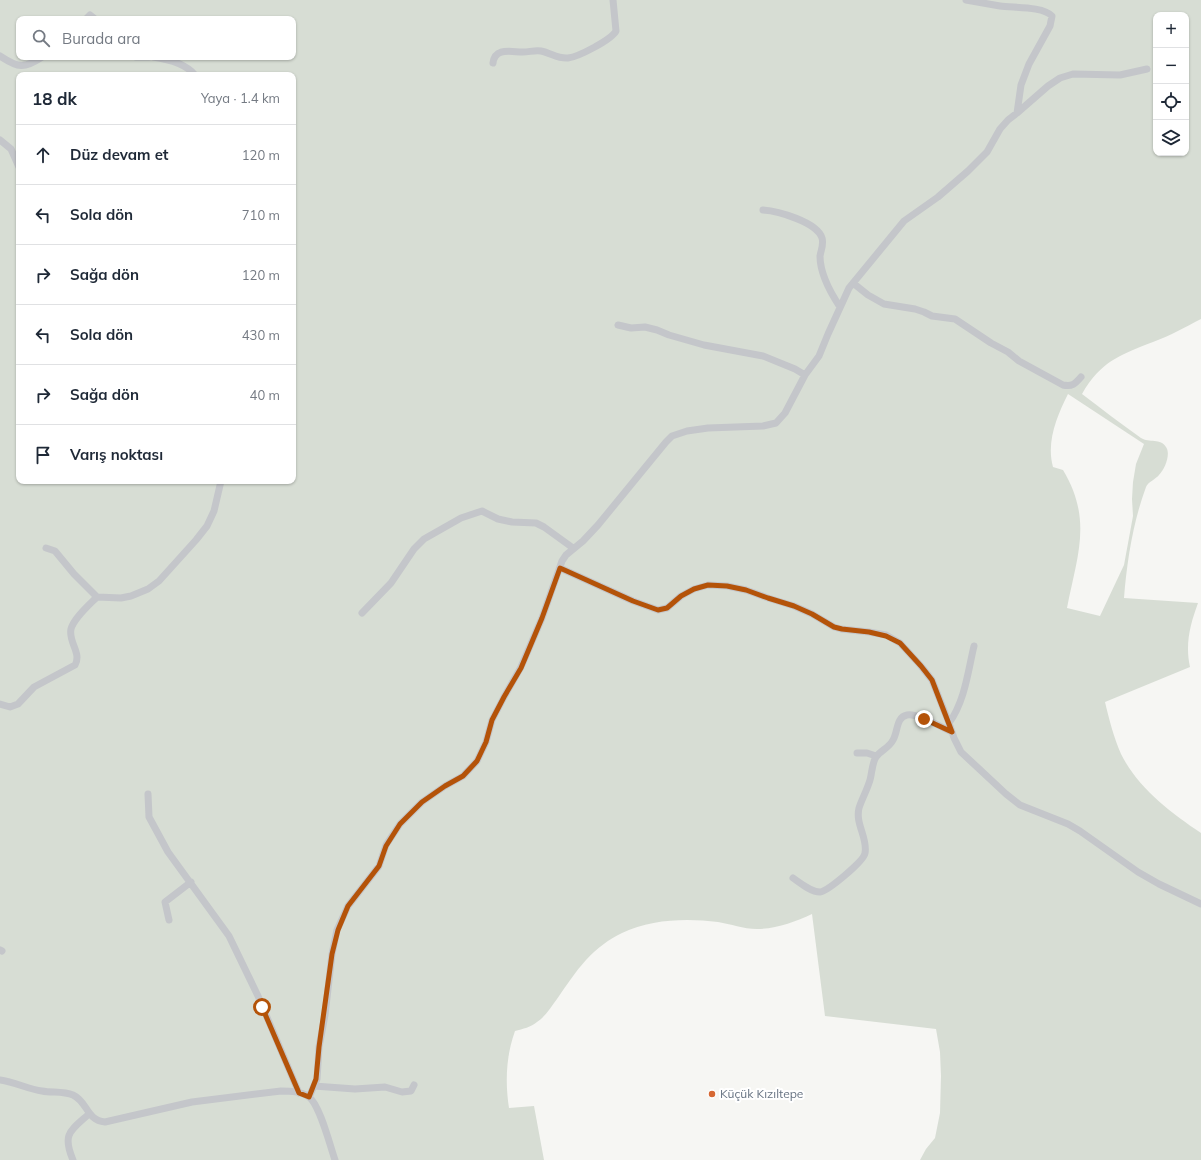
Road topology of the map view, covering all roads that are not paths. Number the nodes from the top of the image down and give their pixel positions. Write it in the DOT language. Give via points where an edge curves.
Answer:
graph roads {
  1 [pos="613,0"];
  2 [pos="966,0"];
  3 [pos="0,56"];
  4 [pos="38,60"];
  5 [pos="163,60"];
  6 [pos="492,63"];
  7 [pos="1147,69"];
  8 [pos="192,72"];
  9 [pos="1017,113"];
  10 [pos="0,140"];
  11 [pos="16,160"];
  12 [pos="763,210"];
  13 [pos="853,283"];
  14 [pos="840,307"];
  15 [pos="618,325"];
  16 [pos="805,375"];
  17 [pos="1081,377"];
  18 [pos="220,484"];
  19 [pos="46,548"];
  20 [pos="573,548"];
  21 [pos="560,568"];
  22 [pos="97,597"];
  23 [pos="362,613"];
  24 [pos="974,646"];
  25 [pos="0,704"];
  26 [pos="949,723"];
  27 [pos="952,732"];
  28 [pos="856,753"];
  29 [pos="876,756"];
  30 [pos="148,794"];
  31 [pos="793,878"];
  32 [pos="191,882"];
  33 [pos="1201,904"];
  34 [pos="169,920"];
  35 [pos="0,1080"];
  36 [pos="314,1086"];
  37 [pos="414,1086"];
  38 [pos="299,1093"];
  39 [pos="309,1097"];
  40 [pos="89,1114"];
  41 [pos="73,1160"];
  42 [pos="335,1160"];
  1 -- 6 [label="street" via="616,31 593,48 568,58 560,58 543,51 506,50 497,54"];
  2 -- 9 [label="street" via="1027,8 1047,12 1052,16 1050,26 1021,85"];
  3 -- 4 [label="street" via="20,66"];
  5 -- 8 [label="street" via="183,66"];
  7 -- 9 [label="street" via="1120,75 1073,74 1060,78"];
  9 -- 13 [label="street" via="1000,129 987,152 968,171 938,198 904,221"];
  10 -- 11 [label="street" via="11,148"];
  12 -- 14 [label="street" via="775,211 803,221 819,231 823,242 821,265 826,282"];
  13 -- 14 [label="street"];
  13 -- 17 [label="street" via="884,304 955,319 991,344 1063,385 1074,385"];
  14 -- 16 [label="street" via="819,356"];
  15 -- 16 [label="street" via="658,330 704,345 763,356"];
  16 -- 20 [label="street" via="785,413 776,423 763,426 708,428 672,436 598,525"];
  18 -- 22 [label="street" via="214,511 207,526 159,581 131,596"];
  19 -- 22 [label="street" via="55,551"];
  20 -- 21 [label="street" via="562,561"];
  20 -- 23 [label="street" via="536,523 512,522 482,512 461,518 424,540 414,549 391,583"];
  21 -- 26 [label="street" via="658,610 667,608 694,589 708,585 727,586 794,606 834,627 886,636 900,643 932,680"];
  21 -- 36 [label="street" via="521,668 492,720 477,761 463,776 422,802 400,824 386,846 379,866 348,906 332,954"];
  22 -- 25 [label="street" via="84,610 71,630 71,640 77,656 75,666 34,687 18,704"];
  24 -- 26 [label="street" via="960,701"];
  26 -- 27 [label="street"];
  27 -- 29 [label="street" via="916,716 905,715 899,722 893,742"];
  27 -- 33 [label="street" via="961,752 1020,805 1068,824 1138,872"];
  28 -- 29 [label="street"];
  29 -- 31 [label="street" via="858,810 866,852 862,860 822,892 814,891"];
  30 -- 32 [label="street" via="149,817 168,852"];
  32 -- 34 [label="street" via="165,902"];
  32 -- 38 [label="street" via="229,936 258,996"];
  35 -- 40 [label="street" via="72,1095 83,1103"];
  36 -- 37 [label="street" via="355,1089 385,1087 406,1092 411,1091"];
  36 -- 39 [label="street"];
  38 -- 39 [label="street"];
  38 -- 40 [label="street" via="281,1091 204,1100 108,1122 99,1121"];
  39 -- 42 [label="street" via="319,1112"];
  40 -- 41 [label="street" via="68,1137 68,1150"];
}
